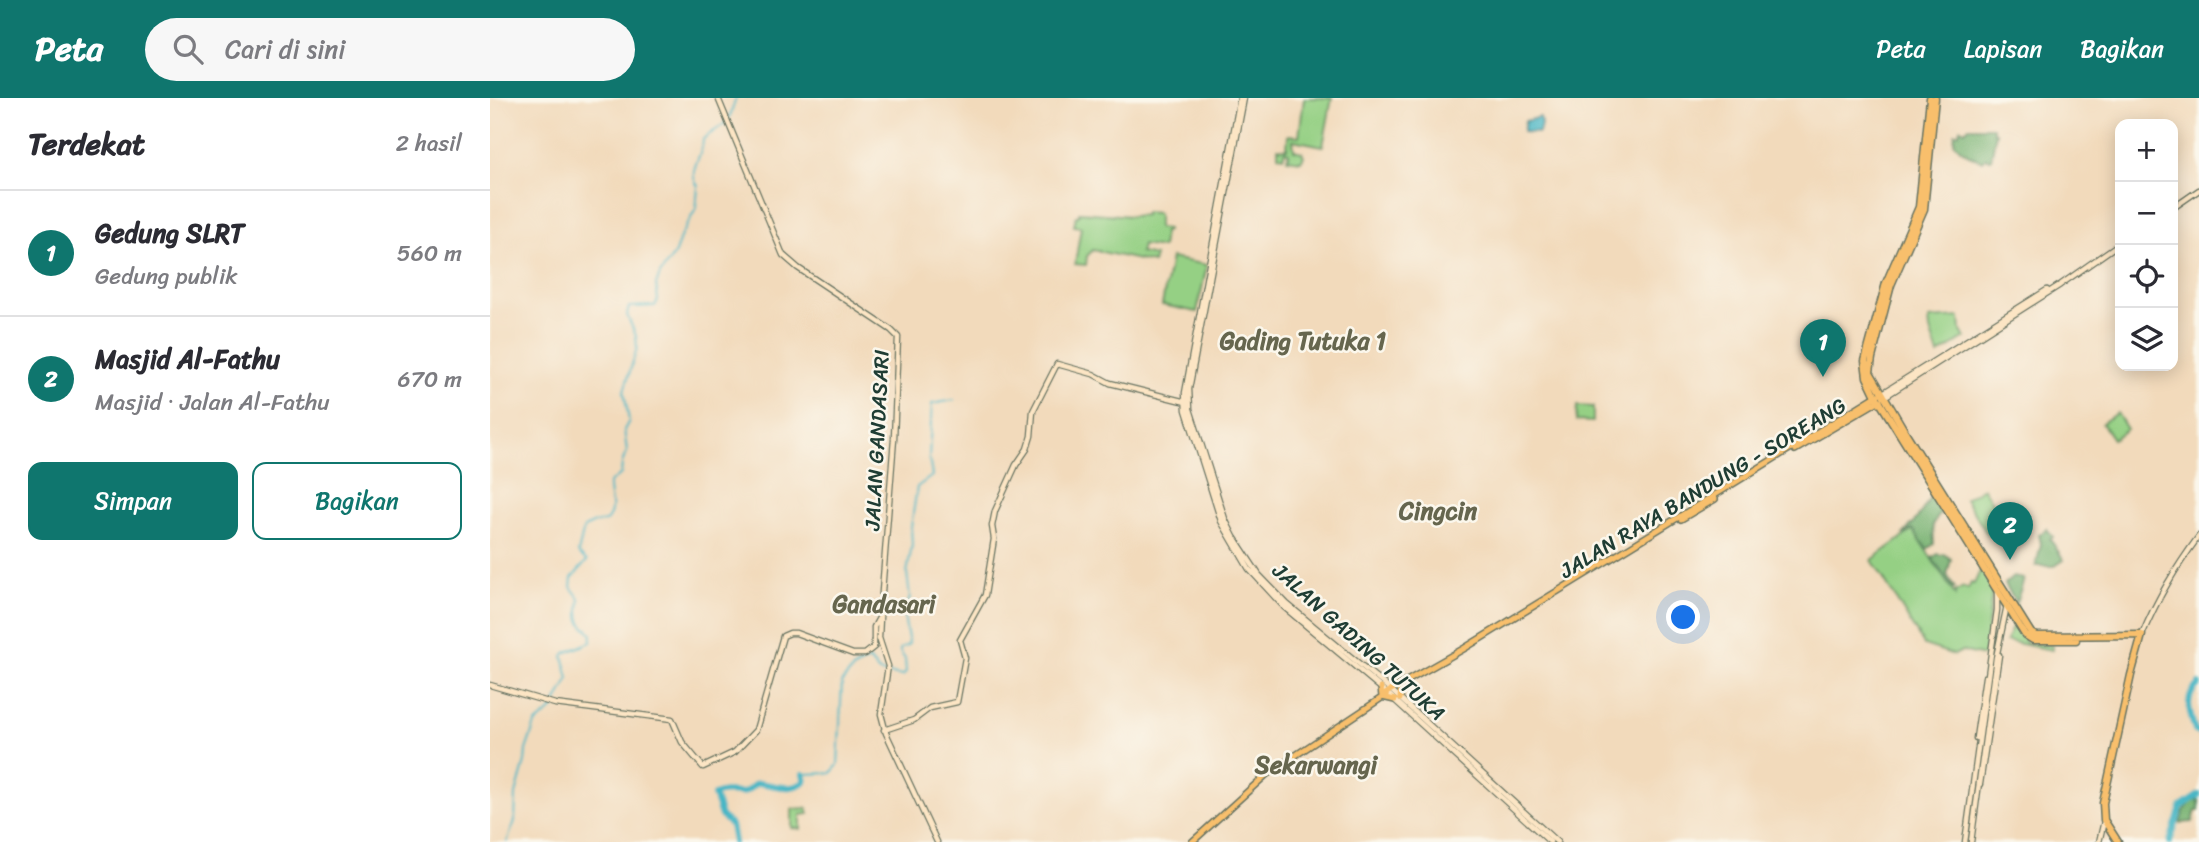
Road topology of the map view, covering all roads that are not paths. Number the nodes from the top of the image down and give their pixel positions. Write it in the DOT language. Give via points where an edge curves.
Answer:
graph roads {
  1 [pos="718,98"];
  2 [pos="1242,98"];
  3 [pos="1932,98"];
  4 [pos="2199,190"];
  5 [pos="2178,205"];
  6 [pos="2117,245"];
  7 [pos="1880,397"];
  8 [pos="1185,399"];
  9 [pos="2199,536"];
  10 [pos="1972,543"];
  11 [pos="1995,585"];
  12 [pos="2007,601"];
  13 [pos="1997,610"];
  14 [pos="880,617"];
  15 [pos="2015,618"];
  16 [pos="2002,633"];
  17 [pos="2088,637"];
  18 [pos="2141,638"];
  19 [pos="1992,649"];
  20 [pos="1999,650"];
  21 [pos="490,685"];
  22 [pos="1399,687"];
  23 [pos="1386,692"];
  24 [pos="1398,699"];
  25 [pos="884,730"];
  26 [pos="1977,766"];
  27 [pos="2104,820"];
  28 [pos="1549,839"];
  29 [pos="937,842"];
  30 [pos="1192,842"];
  31 [pos="1557,842"];
  32 [pos="1968,842"];
  33 [pos="2099,842"];
  34 [pos="2118,842"];
  1 -- 14 [label="street, JALAN GANDASARI" via="783,255 898,337"];
  2 -- 8 [label="street, JALAN GADING TUTUKA"];
  3 -- 7 [label="highway" via="1919,207 1886,283 1865,361 1867,377"];
  4 -- 5 [label="street"];
  6 -- 7 [label="street"];
  7 -- 10 [label="highway"];
  7 -- 22 [label="main road, JALAN RAYA BANDUNG - SOREANG"];
  8 -- 23 [label="street, JALAN GADING TUTUKA" via="1234,537 1265,582"];
  8 -- 25 [label="street" via="1110,383 1057,364 1032,411 1029,444 993,517 985,594 960,640 965,658 957,702 930,708 914,720"];
  9 -- 18 [label="street" via="2165,584"];
  10 -- 11 [label="highway"];
  10 -- 12 [label="highway"];
  11 -- 12 [label="highway"];
  11 -- 13 [label="street"];
  12 -- 13 [label="street"];
  12 -- 15 [label="highway"];
  12 -- 16 [label="street"];
  12 -- 17 [label="highway" via="2034,635"];
  13 -- 19 [label="street"];
  14 -- 21 [label="street" via="874,628 873,649 859,655 796,633 783,636 756,730 735,752 703,766 682,742 672,719 557,704"];
  14 -- 25 [label="street, JALAN GANDASARI" via="887,673 881,714"];
  15 -- 16 [label="street"];
  15 -- 17 [label="highway" via="2033,640"];
  16 -- 20 [label="street"];
  17 -- 18 [label="highway"];
  18 -- 27 [label="highway" via="2105,790"];
  19 -- 26 [label="street"];
  19 -- 32 [label="street" via="1980,705"];
  20 -- 26 [label="street"];
  20 -- 32 [label="street"];
  22 -- 23 [label="main road, JALAN RAYA BANDUNG - SOREANG"];
  22 -- 24 [label="main road"];
  23 -- 24 [label="main road"];
  23 -- 24 [label="street, JALAN GADING TUTUKA"];
  23 -- 30 [label="main road, JALAN RAYA BANDUNG - SOREANG" via="1266,775"];
  24 -- 28 [label="street, JALAN GADING TUTUKA"];
  25 -- 29 [label="street, JALAN GANDASARI"];
  26 -- 32 [label="street"];
  27 -- 33 [label="street"];
  27 -- 34 [label="highway"];
  28 -- 31 [label="street, JALAN GADING TUTUKA"];
}
